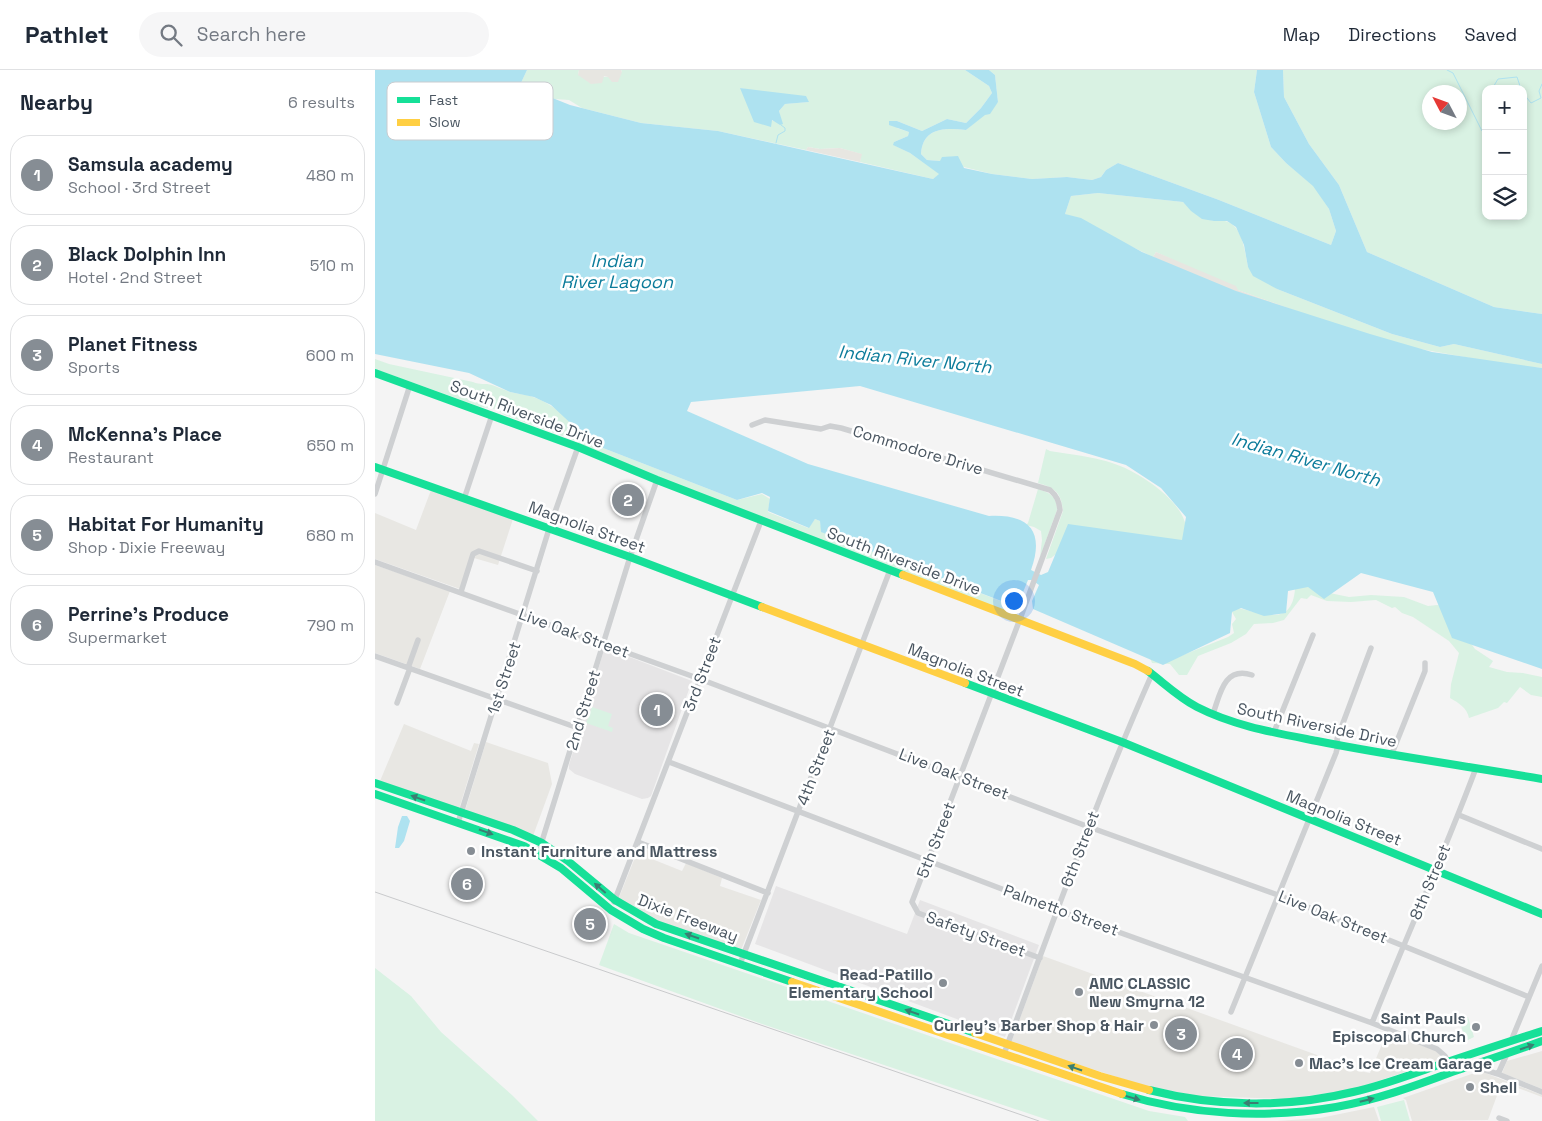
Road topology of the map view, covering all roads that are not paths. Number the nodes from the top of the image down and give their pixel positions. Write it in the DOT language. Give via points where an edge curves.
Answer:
graph roads {
  1 [pos="375,372"];
  2 [pos="410,385"];
  3 [pos="492,415"];
  4 [pos="752,425"];
  5 [pos="577,447"];
  6 [pos="379,468"];
  7 [pos="657,480"];
  8 [pos="375,494"];
  9 [pos="464,499"];
  10 [pos="1057,519"];
  11 [pos="761,521"];
  12 [pos="549,529"];
  13 [pos="631,557"];
  14 [pos="375,562"];
  15 [pos="890,570"];
  16 [pos="537,571"];
  17 [pos="461,592"];
  18 [pos="732,595"];
  19 [pos="524,614"];
  20 [pos="1021,619"];
  21 [pos="1313,635"];
  22 [pos="418,640"];
  23 [pos="603,643"];
  24 [pos="861,644"];
  25 [pos="1371,648"];
  26 [pos="375,656"];
  27 [pos="1425,663"];
  28 [pos="409,668"];
  29 [pos="1152,674"];
  30 [pos="1252,675"];
  31 [pos="700,678"];
  32 [pos="991,694"];
  33 [pos="496,699"];
  34 [pos="397,703"];
  35 [pos="1213,714"];
  36 [pos="578,728"];
  37 [pos="831,728"];
  38 [pos="1274,732"];
  39 [pos="1122,742"];
  40 [pos="1338,745"];
  41 [pos="1391,756"];
  42 [pos="669,762"];
  43 [pos="1476,768"];
  44 [pos="960,776"];
  45 [pos="1542,779"];
  46 [pos="375,783"];
  47 [pos="375,794"];
  48 [pos="799,810"];
  49 [pos="461,812"];
  50 [pos="1459,815"];
  51 [pos="1310,819"];
  52 [pos="458,823"];
  53 [pos="1089,827"];
  54 [pos="638,842"];
  55 [pos="542,843"];
  56 [pos="1542,849"];
  57 [pos="539,854"];
  58 [pos="928,860"];
  59 [pos="1436,869"];
  60 [pos="768,893"];
  61 [pos="1278,895"];
  62 [pos="615,900"];
  63 [pos="915,909"];
  64 [pos="611,910"];
  65 [pos="1057,910"];
  66 [pos="1542,914"];
  67 [pos="1403,945"];
  68 [pos="743,954"];
  69 [pos="1039,958"];
  70 [pos="740,964"];
  71 [pos="1542,966"];
  72 [pos="1244,976"];
  73 [pos="1529,997"];
  74 [pos="873,998"];
  75 [pos="869,1008"];
  76 [pos="1231,1012"];
  77 [pos="1372,1023"];
  78 [pos="1542,1030"];
  79 [pos="1511,1041"];
  80 [pos="1542,1041"];
  81 [pos="1008,1045"];
  82 [pos="1004,1054"];
  83 [pos="1507,1054"];
  84 [pos="1465,1056"];
  85 [pos="1448,1062"];
  86 [pos="1472,1066"];
  87 [pos="1453,1072"];
  88 [pos="1498,1074"];
  89 [pos="1100,1076"];
  90 [pos="1432,1080"];
  91 [pos="1097,1086"];
  92 [pos="1542,1092"];
  93 [pos="1335,1096"];
  94 [pos="1195,1100"];
  95 [pos="1300,1101"];
  96 [pos="1338,1107"];
  97 [pos="1192,1110"];
  98 [pos="1301,1112"];
  99 [pos="1499,1118"];
  100 [pos="1507,1121"];
  1 -- 2 [label="main road, South Riverside Drive"];
  2 -- 3 [label="main road, South Riverside Drive"];
  2 -- 6 [label="street"];
  3 -- 5 [label="main road, South Riverside Drive"];
  3 -- 9 [label="street"];
  4 -- 10 [label="street, Commodore Drive" via="765,420 821,429 830,426 841,428 1045,488 1056,495 1060,510"];
  5 -- 7 [label="main road, South Riverside Drive"];
  5 -- 12 [label="street, 1st Street"];
  6 -- 8 [label="street"];
  6 -- 9 [label="main road, Magnolia Street"];
  7 -- 11 [label="main road, South Riverside Drive"];
  7 -- 13 [label="street, 2nd Street"];
  9 -- 12 [label="main road, Magnolia Street"];
  10 -- 20 [label="street, 5th Street"];
  11 -- 15 [label="main road, South Riverside Drive"];
  11 -- 18 [label="street, 3rd Street"];
  12 -- 13 [label="main road, Magnolia Street"];
  12 -- 16 [label="street, 1st Street"];
  13 -- 18 [label="main road, Magnolia Street"];
  13 -- 23 [label="street, 2nd Street"];
  14 -- 17 [label="street, Live Oak Street"];
  15 -- 20 [label="main road, South Riverside Drive"];
  15 -- 24 [label="street, 4th Street"];
  16 -- 17 [label="street" via="479,550 473,554"];
  16 -- 19 [label="street, 1st Street"];
  17 -- 19 [label="street, Live Oak Street"];
  18 -- 24 [label="main road, Magnolia Street"];
  18 -- 31 [label="street, 3rd Street"];
  19 -- 23 [label="street, Live Oak Street"];
  19 -- 33 [label="street, 1st Street"];
  20 -- 29 [label="main road, South Riverside Drive" via="1145,668"];
  20 -- 32 [label="street, 5th Street"];
  21 -- 38 [label="street"];
  22 -- 28 [label="street"];
  23 -- 31 [label="street, Live Oak Street"];
  23 -- 36 [label="street, 2nd Street"];
  24 -- 32 [label="main road, Magnolia Street"];
  24 -- 37 [label="street, 4th Street"];
  25 -- 40 [label="street" via="1337,739"];
  26 -- 28 [label="street"];
  27 -- 41 [label="street" via="1425,671"];
  28 -- 33 [label="street"];
  28 -- 34 [label="street"];
  29 -- 35 [label="main road, South Riverside Drive" via="1178,695"];
  29 -- 39 [label="street, 6th Street"];
  30 -- 35 [label="street" via="1245,672 1228,678"];
  31 -- 37 [label="street, Live Oak Street"];
  31 -- 42 [label="street, 3rd Street"];
  32 -- 39 [label="main road, Magnolia Street"];
  32 -- 44 [label="street, 5th Street"];
  33 -- 36 [label="street"];
  33 -- 49 [label="street, 1st Street"];
  35 -- 38 [label="main road, South Riverside Drive"];
  36 -- 55 [label="street, 2nd Street"];
  37 -- 44 [label="street, Live Oak Street"];
  37 -- 48 [label="street, 4th Street"];
  38 -- 40 [label="main road, South Riverside Drive"];
  39 -- 51 [label="main road, Magnolia Street"];
  39 -- 53 [label="street, 6th Street"];
  40 -- 41 [label="main road, South Riverside Drive"];
  40 -- 51 [label="street"];
  41 -- 43 [label="main road, South Riverside Drive"];
  42 -- 48 [label="street, Palmetto Street"];
  42 -- 54 [label="street, 3rd Street"];
  43 -- 45 [label="main road, South Riverside Drive"];
  43 -- 50 [label="street, 8th Street"];
  44 -- 53 [label="street, Live Oak Street"];
  44 -- 58 [label="street, 5th Street"];
  49 -- 46 [label="main road, Dixie Freeway, one-way"];
  47 -- 52 [label="main road, Dixie Freeway"];
  48 -- 58 [label="street, Palmetto Street"];
  48 -- 60 [label="street, 4th Street"];
  49 -- 52 [label="street, 1st Street"];
  49 -- 55 [label="main road, Dixie Freeway"];
  50 -- 56 [label="street"];
  50 -- 59 [label="street, 8th Street"];
  51 -- 59 [label="main road, Magnolia Street"];
  51 -- 61 [label="street"];
  52 -- 57 [label="main road, Dixie Freeway, one-way"];
  53 -- 61 [label="street, Live Oak Street"];
  53 -- 65 [label="street, 6th Street"];
  54 -- 60 [label="street"];
  54 -- 62 [label="street, 3rd Street"];
  55 -- 57 [label="street, 2nd Street"];
  62 -- 55 [label="main road, Dixie Freeway, one-way"];
  57 -- 64 [label="main road, Dixie Freeway"];
  58 -- 63 [label="street, 5th Street" via="912,902"];
  58 -- 65 [label="street, Palmetto Street"];
  59 -- 66 [label="main road, Magnolia Street"];
  59 -- 67 [label="street, 8th Street"];
  60 -- 68 [label="street, 4th Street"];
  61 -- 67 [label="street, Live Oak Street"];
  61 -- 72 [label="street"];
  62 -- 64 [label="street, 3rd Street"];
  68 -- 62 [label="main road, Dixie Freeway, one-way" via="656,924"];
  63 -- 69 [label="street, Safety Street" via="918,913"];
  64 -- 70 [label="main road, Dixie Freeway" via="652,933"];
  65 -- 69 [label="street, 6th Street"];
  65 -- 72 [label="street, Palmetto Street"];
  67 -- 73 [label="street, Live Oak Street"];
  67 -- 77 [label="street, 8th Street"];
  68 -- 70 [label="street, 4th Street"];
  68 -- 74 [label="main road, Dixie Freeway"];
  69 -- 81 [label="street, 6th Street"];
  70 -- 75 [label="main road, Dixie Freeway"];
  71 -- 73 [label="street"];
  72 -- 76 [label="street"];
  72 -- 77 [label="street, Palmetto Street"];
  73 -- 79 [label="street"];
  74 -- 75 [label="street"];
  81 -- 74 [label="main road, Dixie Freeway, one-way"];
  75 -- 82 [label="main road, Dixie Freeway"];
  77 -- 85 [label="street, Palmetto Street" via="1437,1049"];
  78 -- 79 [label="main road, Dixie Freeway"];
  79 -- 84 [label="main road, Dixie Freeway"];
  83 -- 80 [label="main road, Dixie Freeway, one-way"];
  81 -- 82 [label="street, 6th Street"];
  89 -- 81 [label="main road, Dixie Freeway, one-way"];
  82 -- 91 [label="main road, Dixie Freeway"];
  83 -- 86 [label="main road, Dixie Freeway"];
  83 -- 88 [label="street"];
  84 -- 85 [label="main road, Dixie Freeway"];
  84 -- 87 [label="main road"];
  85 -- 90 [label="main road"];
  85 -- 93 [label="main road, Dixie Freeway" via="1371,1088"];
  86 -- 87 [label="main road, Dixie Freeway"];
  86 -- 88 [label="street"];
  87 -- 90 [label="main road, Dixie Freeway"];
  88 -- 92 [label="street"];
  89 -- 91 [label="street"];
  89 -- 94 [label="main road, Dixie Freeway"];
  96 -- 90 [label="main road, Dixie Freeway, one-way"];
  91 -- 97 [label="main road, Dixie Freeway, one-way" via="1149,1102"];
  93 -- 95 [label="main road, Dixie Freeway"];
  93 -- 96 [label="street"];
  95 -- 94 [label="main road, Dixie Freeway, one-way" via="1250,1104"];
  94 -- 97 [label="street"];
  95 -- 98 [label="street"];
  96 -- 98 [label="main road, Dixie Freeway"];
  97 -- 98 [label="main road, Dixie Freeway" via="1247,1114"];
  99 -- 100 [label="street"];
}
